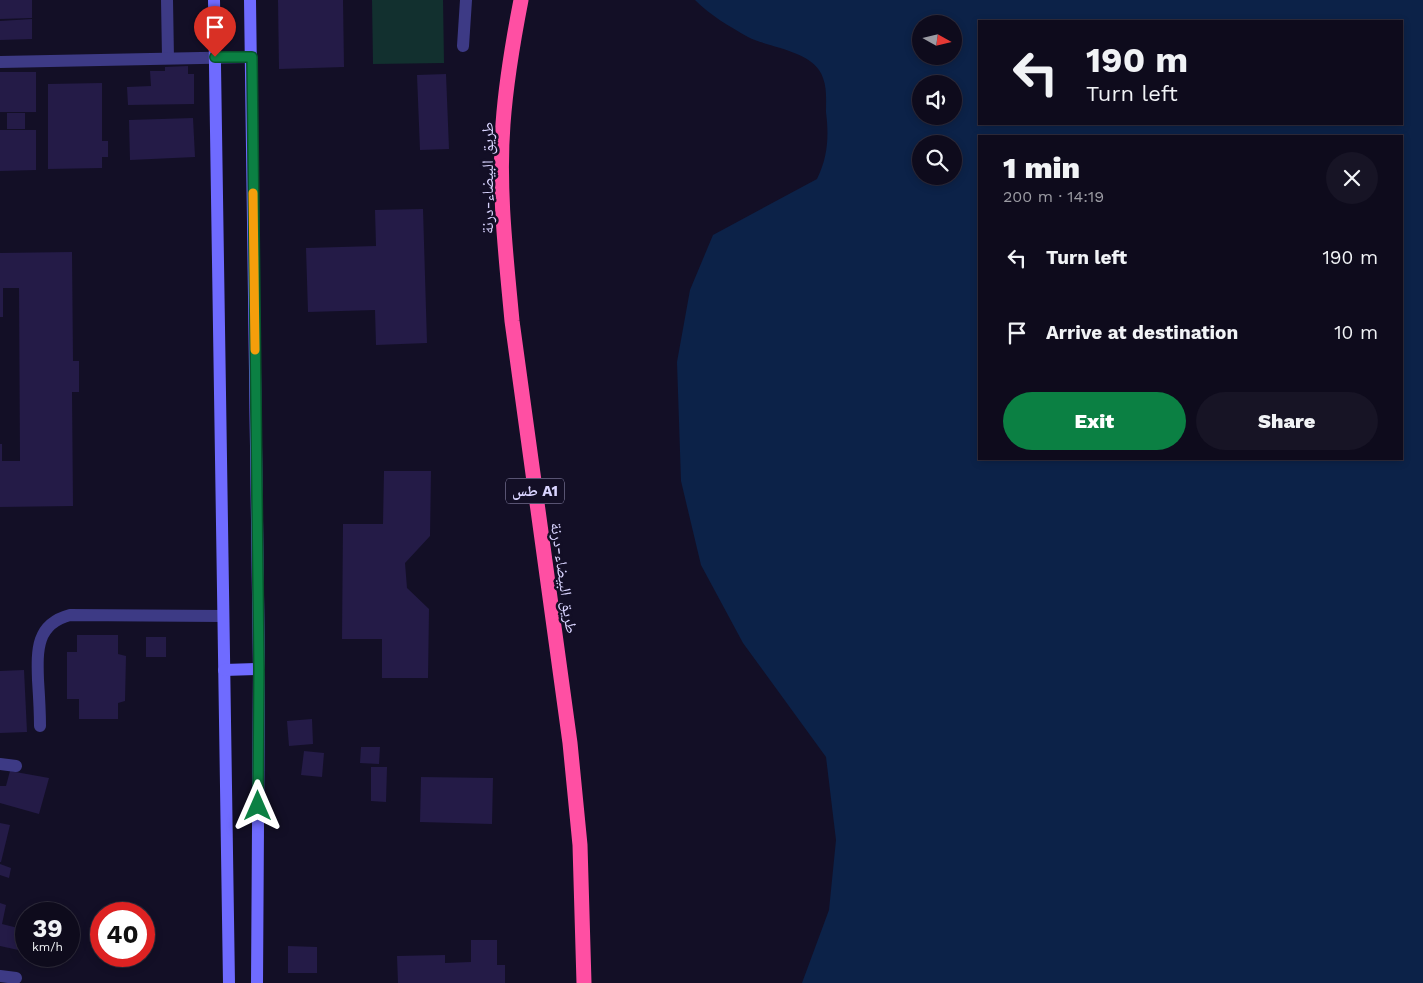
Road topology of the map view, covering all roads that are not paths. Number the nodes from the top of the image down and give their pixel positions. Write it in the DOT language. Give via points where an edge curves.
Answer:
graph roads {
  1 [pos="167,0"];
  2 [pos="214,0"];
  3 [pos="250,0"];
  4 [pos="466,0"];
  5 [pos="521,0"];
  6 [pos="463,46"];
  7 [pos="215,57"];
  8 [pos="252,57"];
  9 [pos="168,58"];
  10 [pos="0,62"];
  11 [pos="224,616"];
  12 [pos="259,669"];
  13 [pos="224,670"];
  14 [pos="40,726"];
  15 [pos="0,764"];
  16 [pos="16,766"];
  17 [pos="0,976"];
  18 [pos="16,978"];
  19 [pos="229,983"];
  20 [pos="257,983"];
  21 [pos="584,983"];
  1 -- 9 [label="street"];
  2 -- 7 [label="street"];
  3 -- 8 [label="street"];
  4 -- 6 [label="street"];
  5 -- 21 [label="highway, طريق البيضاء-درنة / طس A1" via="509,62 503,125 505,251 570,743 580,845"];
  7 -- 8 [label="street"];
  7 -- 9 [label="street"];
  7 -- 11 [label="street"];
  8 -- 12 [label="street"];
  9 -- 10 [label="street"];
  11 -- 13 [label="street"];
  11 -- 14 [label="street" via="70,615 54,621 41,636 38,647"];
  12 -- 13 [label="street"];
  12 -- 20 [label="street"];
  13 -- 19 [label="street"];
  15 -- 16 [label="street"];
  17 -- 18 [label="street"];
}
